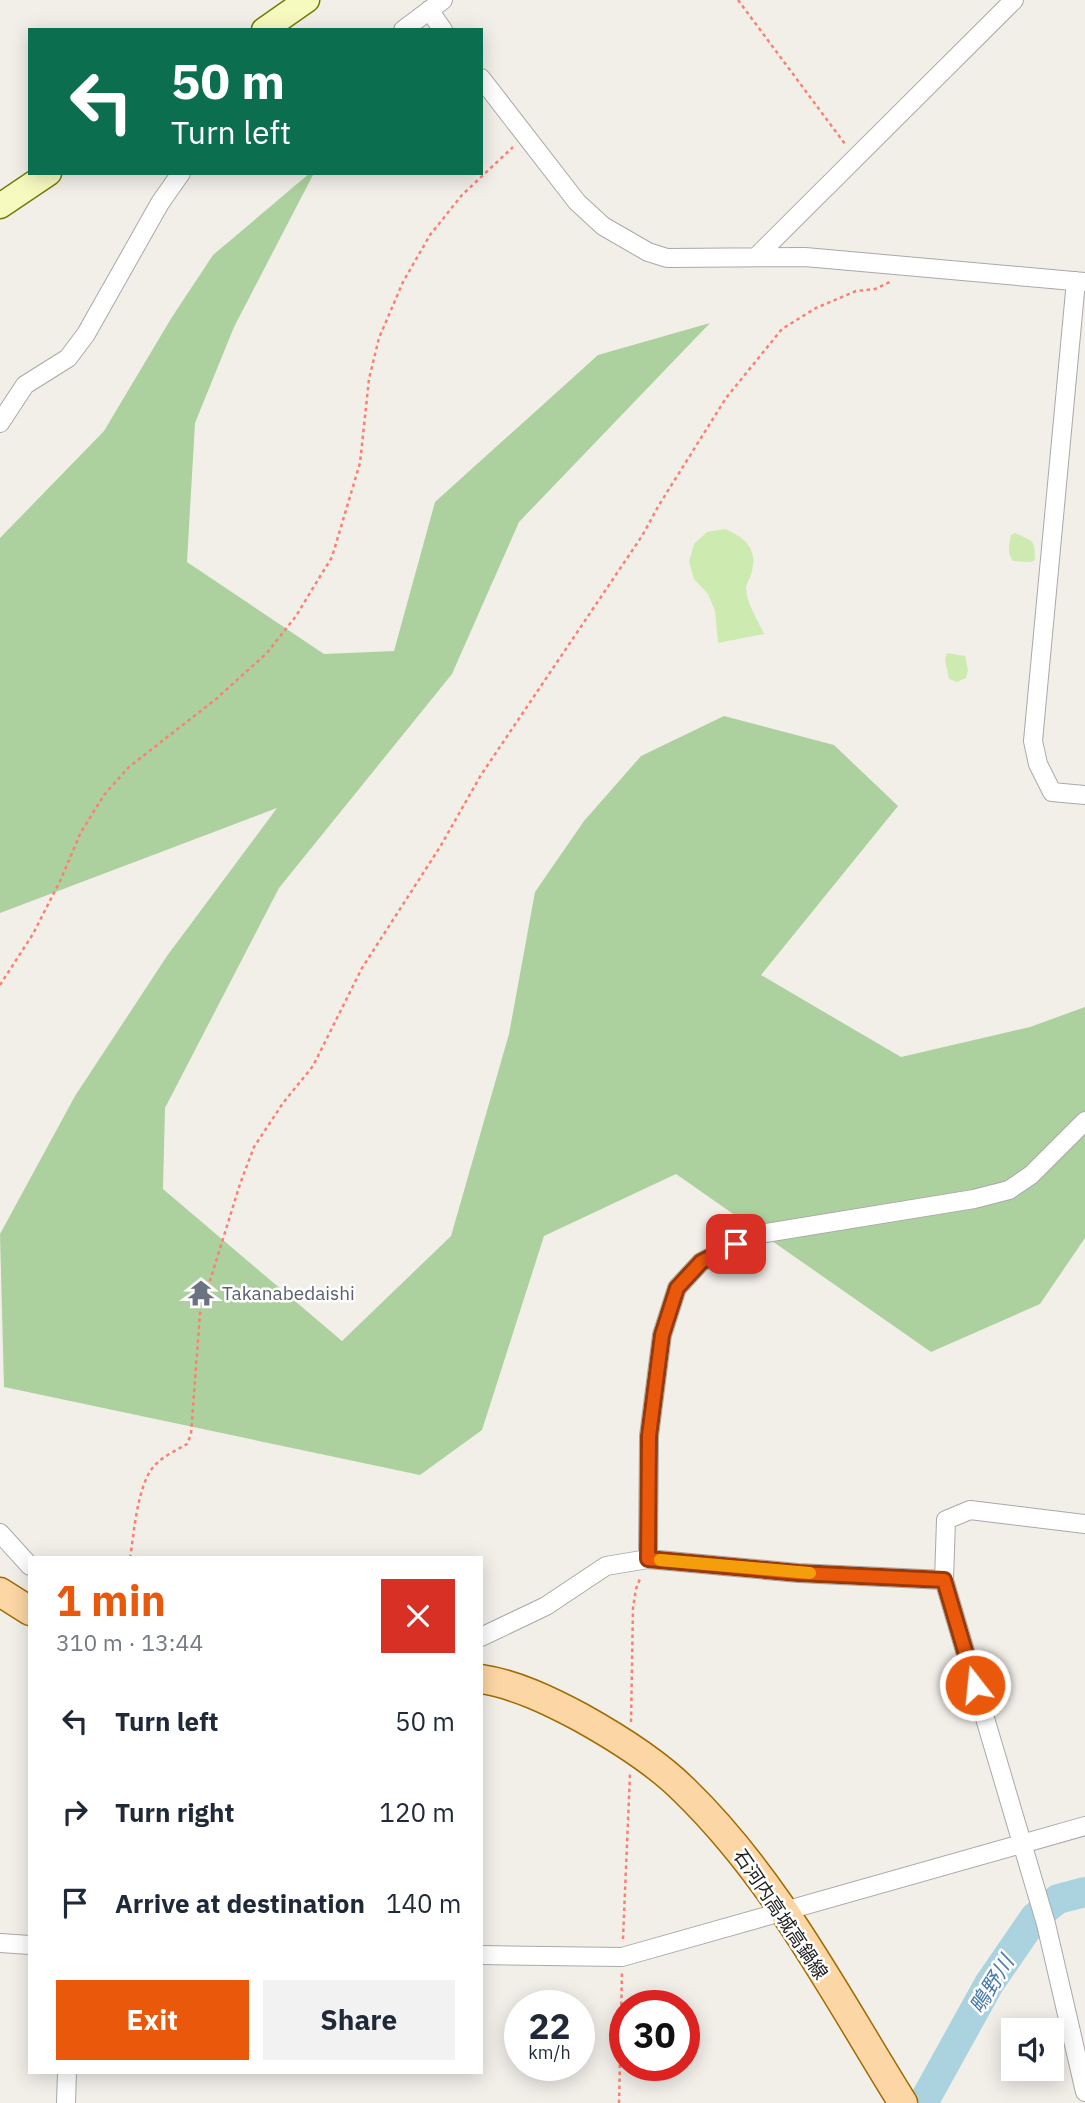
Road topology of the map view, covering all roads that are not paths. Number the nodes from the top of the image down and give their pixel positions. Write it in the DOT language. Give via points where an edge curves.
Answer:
graph roads {
  1 [pos="307,0"];
  2 [pos="1014,0"];
  3 [pos="436,5"];
  4 [pos="267,28"];
  5 [pos="406,28"];
  6 [pos="442,28"];
  7 [pos="483,81"];
  8 [pos="46,175"];
  9 [pos="180,175"];
  10 [pos="0,206"];
  11 [pos="757,256"];
  12 [pos="1081,282"];
  13 [pos="0,423"];
  14 [pos="1085,795"];
  15 [pos="1085,1121"];
  16 [pos="1085,1524"];
  17 [pos="0,1533"];
  18 [pos="648,1559"];
  19 [pos="28,1564"];
  20 [pos="944,1580"];
  21 [pos="0,1592"];
  22 [pos="28,1610"];
  23 [pos="483,1636"];
  24 [pos="483,1679"];
  25 [pos="1085,1826"];
  26 [pos="1021,1843"];
  27 [pos="784,1912"];
  28 [pos="0,1943"];
  29 [pos="28,1945"];
  30 [pos="483,1955"];
  31 [pos="66,2074"];
  32 [pos="1085,2092"];
  33 [pos="66,2103"];
  34 [pos="903,2103"];
  1 -- 4 [label="street"];
  2 -- 11 [label="street"];
  3 -- 5 [label="street"];
  3 -- 6 [label="street"];
  7 -- 11 [label="street" via="577,202 603,226 667,258"];
  8 -- 10 [label="street"];
  9 -- 13 [label="street" via="86,334 68,358 25,386"];
  11 -- 12 [label="street"];
  12 -- 14 [label="street" via="1033,741 1052,792"];
  15 -- 18 [label="street" via="1031,1175 1009,1189 974,1199 753,1236 701,1262 677,1288 662,1335 649,1436"];
  16 -- 20 [label="street" via="970,1510 946,1520"];
  17 -- 19 [label="street"];
  18 -- 20 [label="street"];
  18 -- 23 [label="street" via="606,1566 546,1605"];
  20 -- 26 [label="street"];
  21 -- 22 [label="main road"];
  24 -- 27 [label="main road, 石河内高城高鍋線" via="560,1706 631,1748 682,1788 720,1828"];
  25 -- 26 [label="street"];
  26 -- 27 [label="street"];
  26 -- 32 [label="street" via="1046,1924"];
  27 -- 30 [label="street" via="622,1957"];
  27 -- 34 [label="main road, 石河内高城高鍋線"];
  28 -- 29 [label="street"];
  31 -- 33 [label="street"];
}
